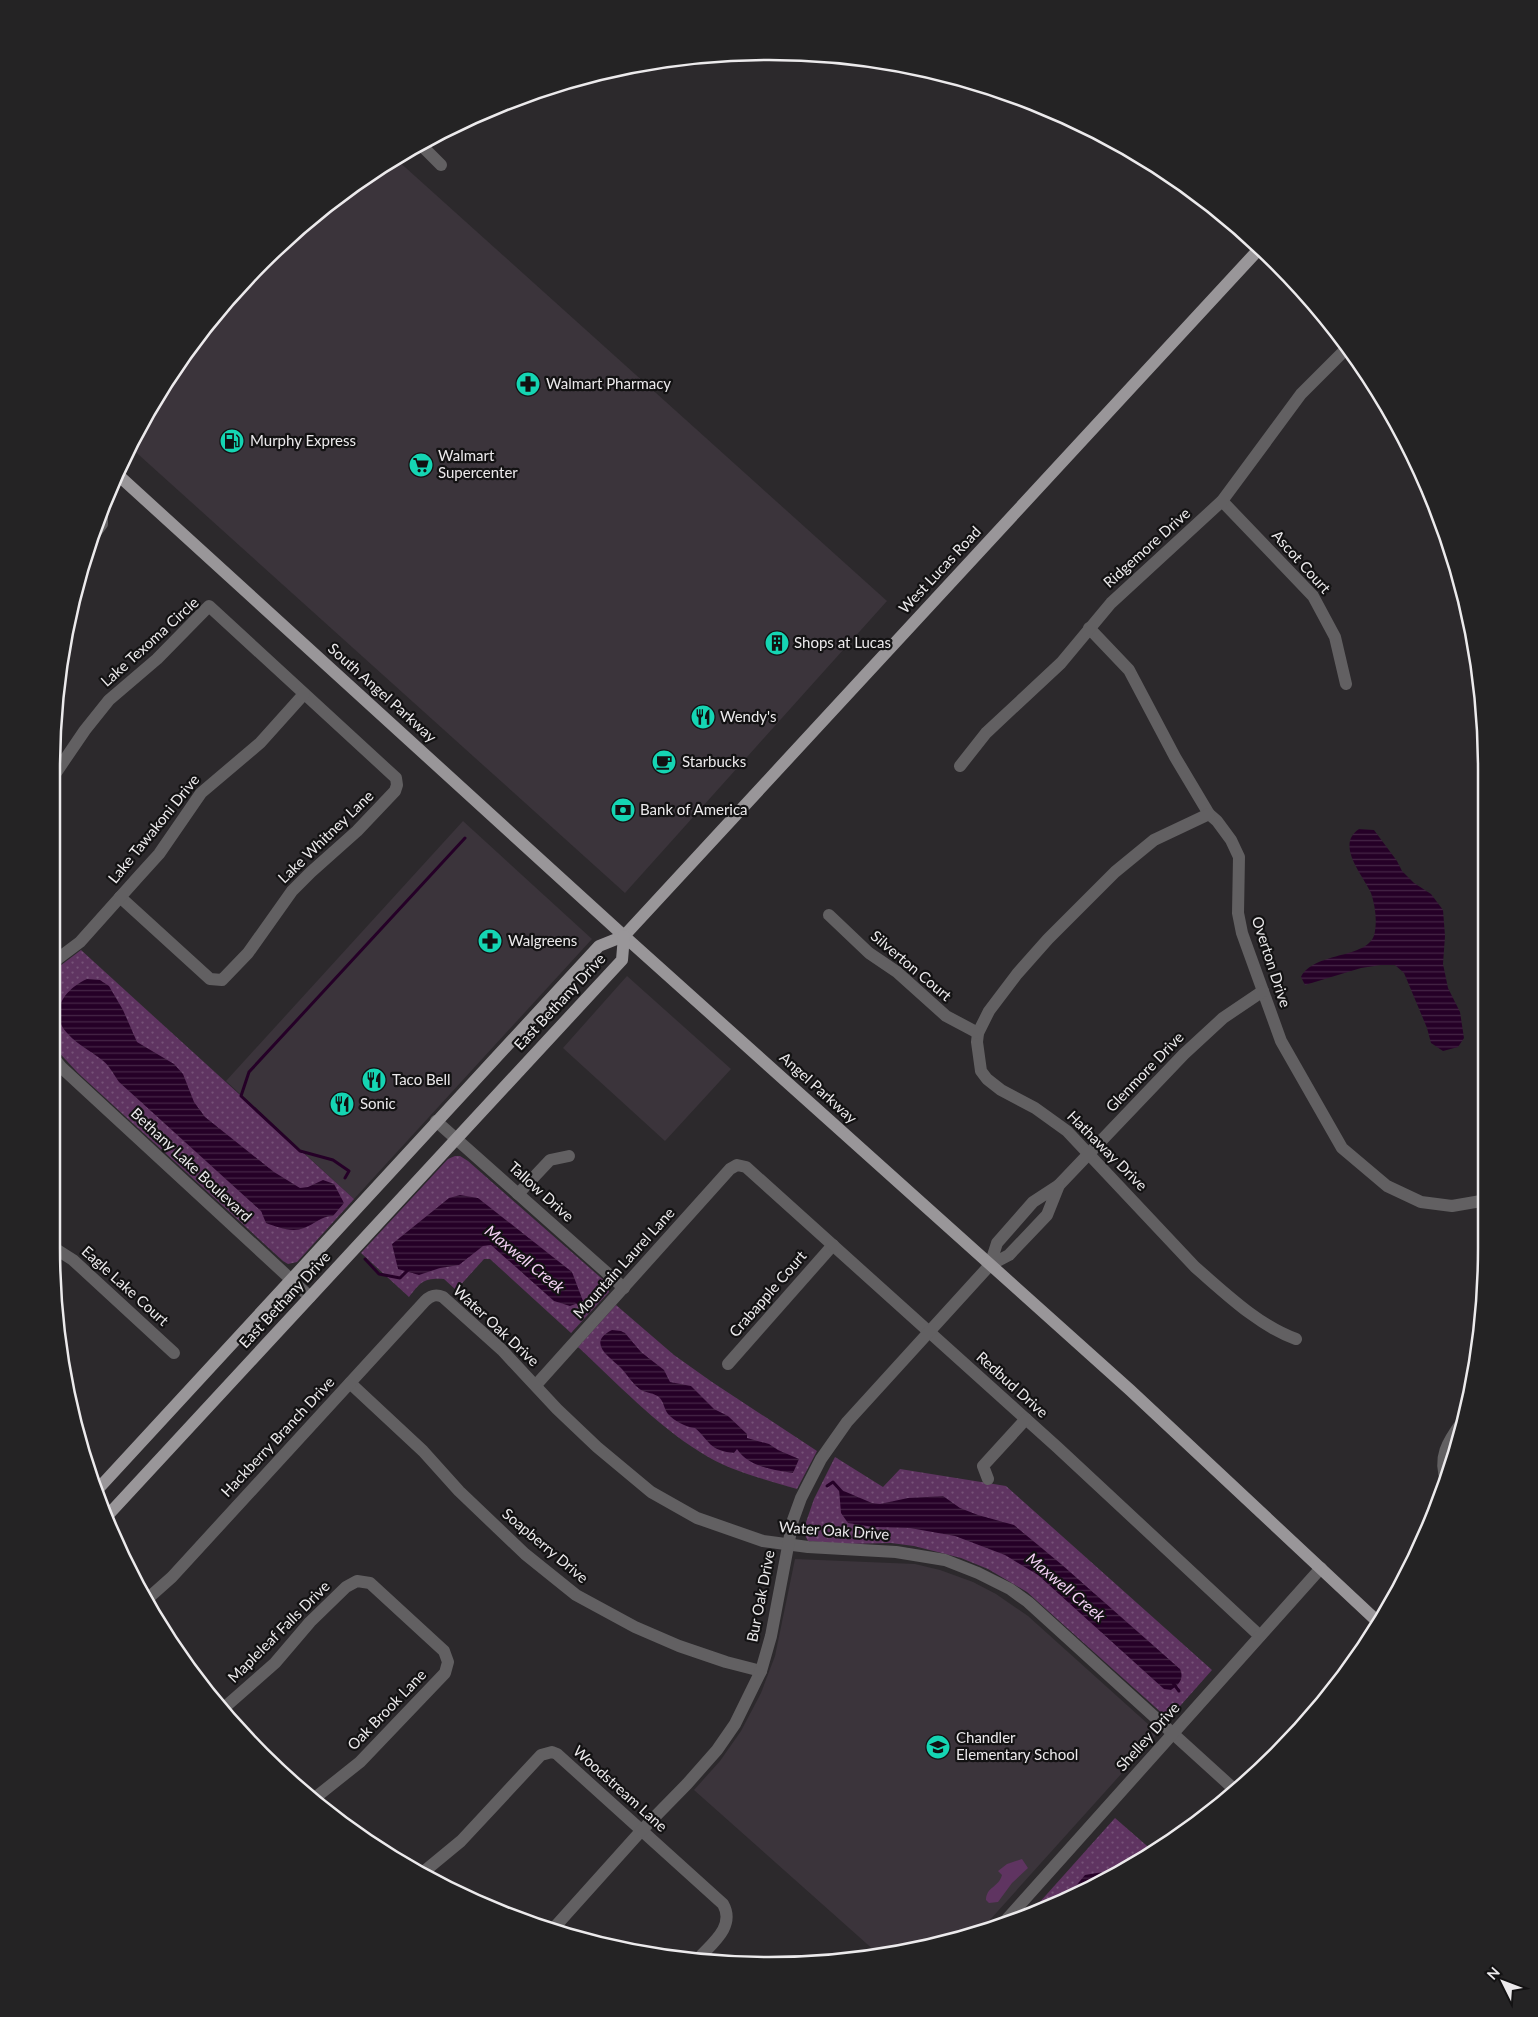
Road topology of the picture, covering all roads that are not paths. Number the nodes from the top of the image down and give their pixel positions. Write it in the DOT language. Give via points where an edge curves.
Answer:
graph roads {
  1 [pos="425,150"];
  2 [pos="442,165"];
  3 [pos="1255,254"];
  4 [pos="1343,353"];
  5 [pos="122,479"];
  6 [pos="1222,501"];
  7 [pos="1089,628"];
  8 [pos="1346,684"];
  9 [pos="304,694"];
  10 [pos="960,766"];
  11 [pos="60,767"];
  12 [pos="1208,814"];
  13 [pos="120,897"];
  14 [pos="829,915"];
  15 [pos="624,936"];
  16 [pos="60,957"];
  17 [pos="1263,991"];
  18 [pos="978,1033"];
  19 [pos="60,1066"];
  20 [pos="436,1122"];
  21 [pos="456,1138"];
  22 [pos="1090,1154"];
  23 [pos="569,1156"];
  24 [pos="737,1166"];
  25 [pos="1059,1185"];
  26 [pos="518,1194"];
  27 [pos="1478,1202"];
  28 [pos="833,1245"];
  29 [pos="60,1252"];
  30 [pos="990,1265"];
  31 [pos="291,1279"];
  32 [pos="624,1288"];
  33 [pos="436,1295"];
  34 [pos="310,1297"];
  35 [pos="930,1332"];
  36 [pos="1296,1339"];
  37 [pos="174,1353"];
  38 [pos="728,1364"];
  39 [pos="350,1383"];
  40 [pos="536,1385"];
  41 [pos="1026,1419"];
  42 [pos="1454,1433"];
  43 [pos="1444,1463"];
  44 [pos="988,1479"];
  45 [pos="101,1485"];
  46 [pos="111,1512"];
  47 [pos="787,1545"];
  48 [pos="1320,1568"];
  49 [pos="357,1581"];
  50 [pos="151,1595"];
  51 [pos="1374,1618"];
  52 [pos="1260,1636"];
  53 [pos="761,1671"];
  54 [pos="227,1704"];
  55 [pos="1173,1733"];
  56 [pos="1230,1786"];
  57 [pos="319,1795"];
  58 [pos="641,1831"];
  59 [pos="427,1869"];
  60 [pos="1012,1913"];
  61 [pos="557,1924"];
  62 [pos="703,1953"];
  1 -- 2 [label="street"];
  3 -- 15 [label="main road, West Lucas Road"];
  4 -- 6 [label="street, Ridgemore Drive" via="1301,394"];
  5 -- 15 [label="main road, South Angel Parkway"];
  6 -- 7 [label="street, Ridgemore Drive" via="1111,603"];
  6 -- 8 [label="street, Ascot Court" via="1313,596 1335,636"];
  7 -- 10 [label="street, Ridgemore Drive" via="1061,663 986,733"];
  7 -- 12 [label="street, Overton Drive" via="1129,670"];
  9 -- 11 [label="street, Lake Texoma Circle" via="209,606 157,659 109,700"];
  9 -- 13 [label="street, Lake Tawakoni Drive" via="260,743 201,793 158,854"];
  9 -- 13 [label="street, Lake Whitney Lane" via="394,775 398,785 395,791 292,891 248,953 222,980 210,979"];
  12 -- 17 [label="street, Overton Drive" via="1231,840 1239,857 1238,913 1242,934"];
  12 -- 18 [label="street, Hathaway Drive" via="1154,840 1115,872 1017,974 988,1011"];
  13 -- 16 [label="street, Lake Tawakoni Drive" via="80,942"];
  14 -- 18 [label="street, Silverton Court" via="863,948 897,972 946,1016"];
  15 -- 20 [label="main road, East Bethany Drive" via="599,946"];
  15 -- 21 [label="main road, East Bethany Drive" via="622,960"];
  15 -- 30 [label="main road, Angel Parkway"];
  17 -- 22 [label="street, Glenmore Drive" via="1223,1018 1184,1054"];
  17 -- 27 [label="street, Overton Drive" via="1281,1041 1342,1148 1387,1186 1421,1202 1452,1206"];
  18 -- 22 [label="street, Hathaway Drive" via="981,1071 987,1080 1067,1131"];
  19 -- 31 [label="street, Bethany Lake Boulevard"];
  20 -- 21 [label="street, Tallow Drive"];
  20 -- 31 [label="main road, East Bethany Drive"];
  21 -- 26 [label="street, Tallow Drive"];
  21 -- 34 [label="main road, East Bethany Drive"];
  22 -- 25 [label="street, Glenmore Drive"];
  22 -- 36 [label="street, Hathaway Drive" via="1201,1272 1268,1326"];
  23 -- 26 [label="street" via="550,1160"];
  24 -- 28 [label="street, Redbud Drive" via="746,1167"];
  24 -- 32 [label="street, Mountain Laurel Lane" via="730,1169"];
  25 -- 30 [label="street, Glenmore Drive" via="1033,1202 996,1243"];
  25 -- 30 [label="street, Glenmore Drive" via="1047,1215 1009,1256"];
  26 -- 32 [label="street, Tallow Drive"];
  28 -- 35 [label="street, Redbud Drive"];
  28 -- 38 [label="street, Crabapple Court"];
  29 -- 37 [label="street, Eagle Lake Court"];
  30 -- 35 [label="street, Bur Oak Drive"];
  30 -- 48 [label="main road, Angel Parkway" via="1130,1390"];
  31 -- 34 [label="street, Bethany Lake Boulevard"];
  31 -- 45 [label="main road, East Bethany Drive"];
  32 -- 40 [label="street, Mountain Laurel Lane"];
  33 -- 39 [label="street, Hackberry Branch Drive" via="428,1298"];
  33 -- 40 [label="street, Water Oak Drive" via="443,1296"];
  34 -- 46 [label="main road, East Bethany Drive"];
  35 -- 41 [label="street, Redbud Drive"];
  35 -- 47 [label="street, Bur Oak Drive" via="861,1406 831,1444 801,1498"];
  39 -- 50 [label="street, Hackberry Branch Drive" via="172,1577"];
  39 -- 53 [label="street, Soapberry Drive" via="525,1554 576,1595 679,1646"];
  40 -- 47 [label="street, Water Oak Drive" via="596,1446 652,1492 697,1518 763,1541"];
  41 -- 44 [label="street" via="983,1466"];
  41 -- 52 [label="street, Redbud Drive"];
  42 -- 43 [label="street" via="1447,1442"];
  47 -- 53 [label="street, Bur Oak Drive" via="771,1636"];
  47 -- 55 [label="street, Water Oak Drive" via="896,1552 945,1560 978,1572 1028,1602"];
  48 -- 51 [label="main road, Angel Parkway"];
  48 -- 52 [label="street, Shelley Drive"];
  49 -- 54 [label="street, Mapleleaf Falls Drive" via="346,1587 275,1663"];
  49 -- 57 [label="street, Oak Brook Lane" via="370,1583 444,1651 447,1668 360,1762"];
  52 -- 55 [label="street, Shelley Drive"];
  53 -- 58 [label="street, Bur Oak Drive" via="735,1724 716,1750"];
  55 -- 56 [label="street, Water Oak Drive"];
  55 -- 60 [label="street, Shelley Drive"];
  58 -- 59 [label="street, Woodstream Lane" via="558,1754 545,1753 462,1840"];
  58 -- 61 [label="street, Bur Oak Drive"];
  58 -- 62 [label="street, Woodstream Lane" via="723,1904 728,1916 725,1928"];
}
